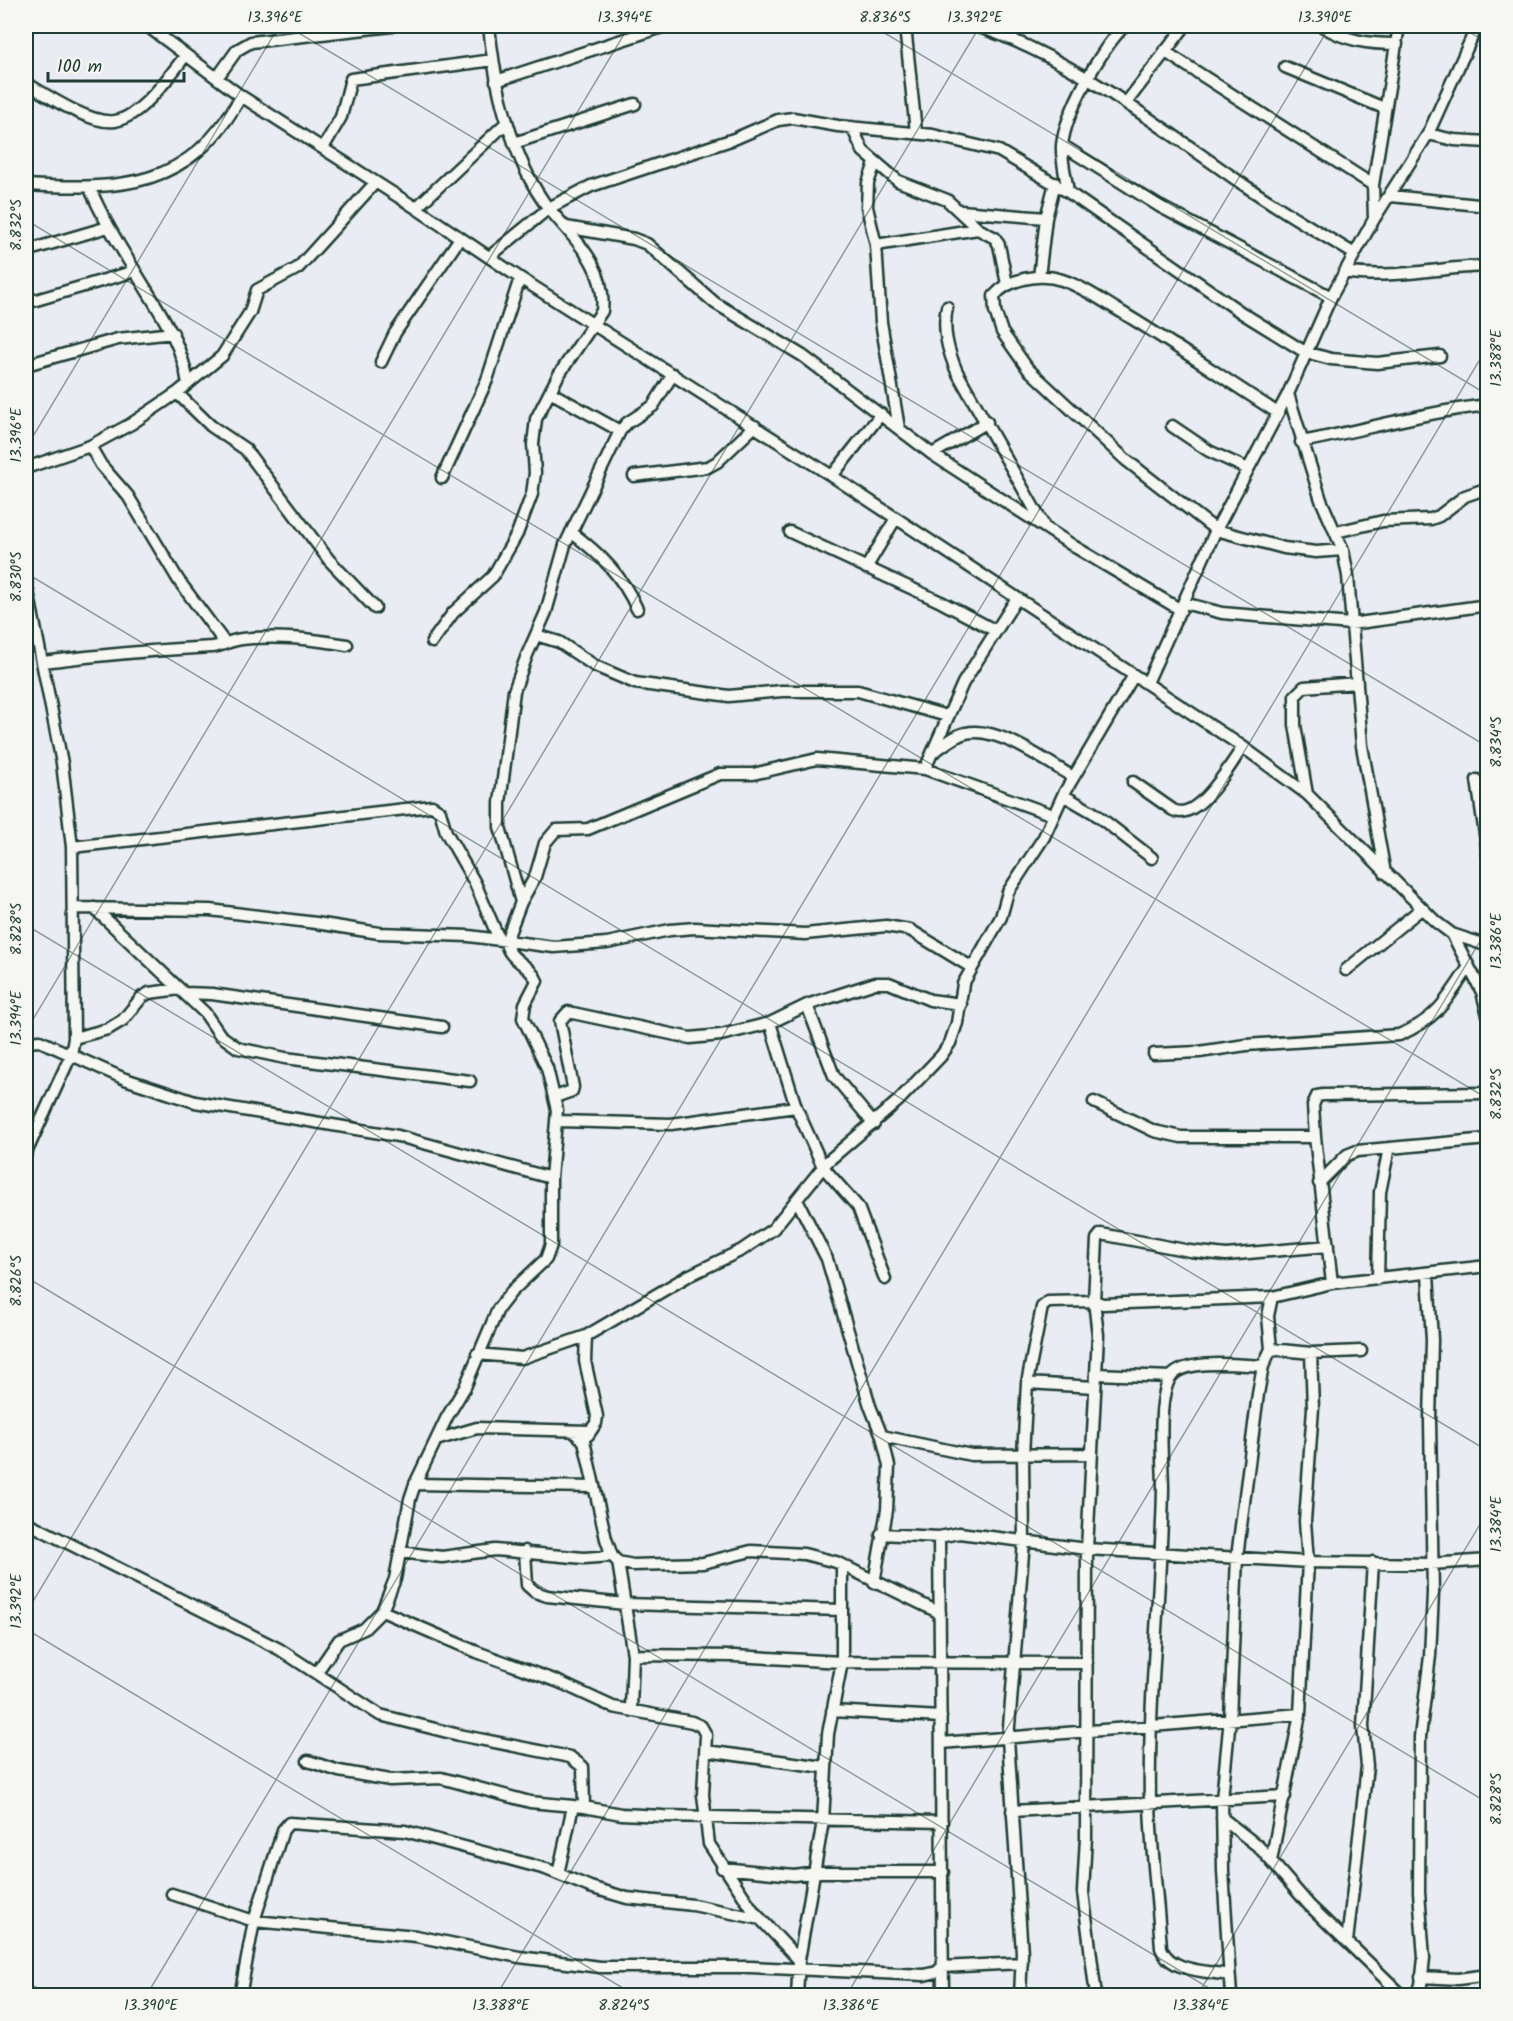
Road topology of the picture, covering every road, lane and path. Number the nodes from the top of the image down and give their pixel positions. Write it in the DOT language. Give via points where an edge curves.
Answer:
graph roads {
  1 [pos="147,26"];
  2 [pos="392,26"];
  3 [pos="491,26"];
  4 [pos="665,26"];
  5 [pos="905,26"];
  6 [pos="976,26"];
  7 [pos="1124,26"];
  8 [pos="1185,26"];
  9 [pos="1322,26"];
  10 [pos="1398,26"];
  11 [pos="1477,26"];
  12 [pos="1397,44"];
  13 [pos="1164,51"];
  14 [pos="186,55"];
  15 [pos="492,60"];
  16 [pos="1285,67"];
  17 [pos="217,78"];
  18 [pos="1086,79"];
  19 [pos="496,81"];
  20 [pos="26,83"];
  21 [pos="241,96"];
  22 [pos="635,104"];
  23 [pos="1126,104"];
  24 [pos="1384,108"];
  25 [pos="506,123"];
  26 [pos="852,127"];
  27 [pos="916,132"];
  28 [pos="1428,134"];
  29 [pos="1488,142"];
  30 [pos="514,143"];
  31 [pos="1062,145"];
  32 [pos="323,147"];
  33 [pos="875,163"];
  34 [pos="375,183"];
  35 [pos="1055,183"];
  36 [pos="26,185"];
  37 [pos="1373,185"];
  38 [pos="90,189"];
  39 [pos="1068,192"];
  40 [pos="1391,196"];
  41 [pos="1488,206"];
  42 [pos="416,208"];
  43 [pos="549,208"];
  44 [pos="960,211"];
  45 [pos="1046,218"];
  46 [pos="1374,219"];
  47 [pos="566,226"];
  48 [pos="108,227"];
  49 [pos="978,230"];
  50 [pos="460,238"];
  51 [pos="876,245"];
  52 [pos="26,251"];
  53 [pos="1353,254"];
  54 [pos="489,257"];
  55 [pos="1488,266"];
  56 [pos="135,271"];
  57 [pos="1344,272"];
  58 [pos="1039,277"];
  59 [pos="520,278"];
  60 [pos="1007,284"];
  61 [pos="1331,297"];
  62 [pos="26,303"];
  63 [pos="947,307"];
  64 [pos="594,324"];
  65 [pos="173,333"];
  66 [pos="1305,352"];
  67 [pos="1440,356"];
  68 [pos="381,362"];
  69 [pos="26,365"];
  70 [pos="673,374"];
  71 [pos="188,384"];
  72 [pos="550,392"];
  73 [pos="177,393"];
  74 [pos="1288,394"];
  75 [pos="1488,405"];
  76 [pos="881,414"];
  77 [pos="1278,414"];
  78 [pos="987,422"];
  79 [pos="755,426"];
  80 [pos="1172,426"];
  81 [pos="899,428"];
  82 [pos="620,431"];
  83 [pos="1301,442"];
  84 [pos="90,446"];
  85 [pos="932,454"];
  86 [pos="26,468"];
  87 [pos="1248,470"];
  88 [pos="634,476"];
  89 [pos="832,476"];
  90 [pos="442,478"];
  91 [pos="1488,488"];
  92 [pos="896,518"];
  93 [pos="1045,526"];
  94 [pos="1216,530"];
  95 [pos="572,532"];
  96 [pos="790,532"];
  97 [pos="1336,532"];
  98 [pos="1343,550"];
  99 [pos="866,568"];
  100 [pos="26,581"];
  101 [pos="1017,598"];
  102 [pos="27,600"];
  103 [pos="1488,605"];
  104 [pos="1182,607"];
  105 [pos="375,608"];
  106 [pos="637,609"];
  107 [pos="1351,624"];
  108 [pos="996,631"];
  109 [pos="536,635"];
  110 [pos="432,642"];
  111 [pos="225,643"];
  112 [pos="347,645"];
  113 [pos="43,662"];
  114 [pos="1134,675"];
  115 [pos="1147,682"];
  116 [pos="1357,683"];
  117 [pos="947,716"];
  118 [pos="1243,747"];
  119 [pos="934,752"];
  120 [pos="925,769"];
  121 [pos="1074,777"];
  122 [pos="1477,780"];
  123 [pos="1132,782"];
  124 [pos="1307,794"];
  125 [pos="1063,795"];
  126 [pos="1053,815"];
  127 [pos="72,847"];
  128 [pos="1488,855"];
  129 [pos="1152,858"];
  130 [pos="1385,874"];
  131 [pos="521,902"];
  132 [pos="75,908"];
  133 [pos="93,908"];
  134 [pos="1421,909"];
  135 [pos="1488,932"];
  136 [pos="1452,934"];
  137 [pos="502,940"];
  138 [pos="1486,946"];
  139 [pos="971,967"];
  140 [pos="1468,968"];
  141 [pos="1346,970"];
  142 [pos="1488,980"];
  143 [pos="182,991"];
  144 [pos="1482,992"];
  145 [pos="961,1004"];
  146 [pos="807,1005"];
  147 [pos="1488,1015"];
  148 [pos="770,1023"];
  149 [pos="442,1027"];
  150 [pos="74,1038"];
  151 [pos="26,1042"];
  152 [pos="1154,1054"];
  153 [pos="71,1055"];
  154 [pos="470,1081"];
  155 [pos="1488,1092"];
  156 [pos="555,1097"];
  157 [pos="1094,1102"];
  158 [pos="796,1107"];
  159 [pos="558,1121"];
  160 [pos="874,1124"];
  161 [pos="1315,1137"];
  162 [pos="1488,1139"];
  163 [pos="1389,1148"];
  164 [pos="26,1153"];
  165 [pos="823,1167"];
  166 [pos="551,1178"];
  167 [pos="1319,1183"];
  168 [pos="798,1200"];
  169 [pos="1328,1246"];
  170 [pos="1488,1266"];
  171 [pos="1428,1274"];
  172 [pos="885,1279"];
  173 [pos="1378,1280"];
  174 [pos="1332,1282"];
  175 [pos="1272,1297"];
  176 [pos="1094,1301"];
  177 [pos="586,1336"];
  178 [pos="1270,1349"];
  179 [pos="1361,1351"];
  180 [pos="1311,1353"];
  181 [pos="477,1354"];
  182 [pos="1263,1366"];
  183 [pos="1096,1374"];
  184 [pos="1171,1377"];
  185 [pos="1027,1383"];
  186 [pos="1095,1387"];
  187 [pos="587,1436"];
  188 [pos="882,1436"];
  189 [pos="436,1440"];
  190 [pos="1092,1454"];
  191 [pos="1023,1455"];
  192 [pos="415,1484"];
  193 [pos="594,1487"];
  194 [pos="26,1522"];
  195 [pos="881,1534"];
  196 [pos="939,1537"];
  197 [pos="1024,1541"];
  198 [pos="1087,1549"];
  199 [pos="525,1551"];
  200 [pos="400,1552"];
  201 [pos="1158,1553"];
  202 [pos="1237,1557"];
  203 [pos="615,1559"];
  204 [pos="1488,1560"];
  205 [pos="1308,1562"];
  206 [pos="1372,1562"];
  207 [pos="1431,1564"];
  208 [pos="842,1567"];
  209 [pos="874,1583"];
  210 [pos="625,1604"];
  211 [pos="842,1610"];
  212 [pos="382,1611"];
  213 [pos="940,1613"];
  214 [pos="633,1655"];
  215 [pos="842,1662"];
  216 [pos="940,1662"];
  217 [pos="1086,1663"];
  218 [pos="1012,1664"];
  219 [pos="317,1672"];
  220 [pos="631,1709"];
  221 [pos="832,1711"];
  222 [pos="1300,1714"];
  223 [pos="941,1717"];
  224 [pos="1230,1718"];
  225 [pos="1151,1727"];
  226 [pos="1086,1731"];
  227 [pos="1008,1739"];
  228 [pos="941,1743"];
  229 [pos="706,1751"];
  230 [pos="308,1761"];
  231 [pos="824,1767"];
  232 [pos="1285,1796"];
  233 [pos="1222,1799"];
  234 [pos="1150,1804"];
  235 [pos="578,1806"];
  236 [pos="1086,1807"];
  237 [pos="1012,1811"];
  238 [pos="708,1817"];
  239 [pos="1222,1818"];
  240 [pos="823,1821"];
  241 [pos="942,1822"];
  242 [pos="1271,1861"];
  243 [pos="722,1868"];
  244 [pos="815,1872"];
  245 [pos="943,1872"];
  246 [pos="558,1874"];
  247 [pos="172,1894"];
  248 [pos="761,1919"];
  249 [pos="254,1921"];
  250 [pos="1347,1942"];
  251 [pos="1022,1963"];
  252 [pos="799,1965"];
  253 [pos="942,1967"];
  254 [pos="1229,1975"];
  255 [pos="1488,1975"];
  256 [pos="1421,1977"];
  257 [pos="243,1995"];
  258 [pos="797,1995"];
  259 [pos="943,1995"];
  260 [pos="1020,1995"];
  261 [pos="1096,1995"];
  262 [pos="1231,1995"];
  263 [pos="1403,1995"];
  264 [pos="1416,1995"];
  1 -- 14 [label="street"];
  2 -- 17 [label="street" via="250,42 237,50"];
  3 -- 15 [label="street"];
  4 -- 19 [label="street"];
  5 -- 27 [label="street"];
  6 -- 18 [label="street" via="1025,46"];
  7 -- 18 [label="street"];
  8 -- 13 [label="street"];
  9 -- 12 [label="street" via="1339,36 1363,42"];
  10 -- 12 [label="street"];
  11 -- 28 [label="street"];
  12 -- 24 [label="street"];
  13 -- 23 [label="street"];
  13 -- 37 [label="street"];
  14 -- 17 [label="street"];
  14 -- 20 [label="street" via="157,91 115,121 95,118"];
  15 -- 19 [label="street"];
  15 -- 32 [label="street" via="351,79 341,117"];
  16 -- 24 [label="street"];
  17 -- 21 [label="street"];
  18 -- 23 [label="street"];
  18 -- 31 [label="street"];
  19 -- 25 [label="street"];
  21 -- 32 [label="street"];
  21 -- 38 [label="street" via="209,143 191,159 134,181"];
  22 -- 30 [label="street"];
  23 -- 53 [label="street" via="1282,211"];
  24 -- 37 [label="street"];
  25 -- 30 [label="street"];
  25 -- 42 [label="street"];
  26 -- 27 [label="street"];
  26 -- 33 [label="street" via="863,151"];
  26 -- 43 [label="street" via="786,118 591,186"];
  27 -- 35 [label="street" via="999,151"];
  28 -- 29 [label="street"];
  28 -- 40 [label="street"];
  30 -- 43 [label="street" via="533,185"];
  31 -- 39 [label="street"];
  31 -- 61 [label="street" via="1168,211"];
  32 -- 34 [label="street"];
  33 -- 44 [label="street" via="898,182 947,200"];
  33 -- 51 [label="street" via="868,183 867,207"];
  34 -- 42 [label="street"];
  34 -- 71 [label="street" via="298,268 256,290 250,312 222,356"];
  35 -- 39 [label="street"];
  35 -- 45 [label="street"];
  36 -- 38 [label="street"];
  37 -- 46 [label="street"];
  38 -- 48 [label="street"];
  39 -- 66 [label="street"];
  40 -- 41 [label="street"];
  40 -- 46 [label="street"];
  42 -- 50 [label="street"];
  43 -- 47 [label="street"];
  43 -- 54 [label="street"];
  44 -- 45 [label="street"];
  44 -- 49 [label="street"];
  45 -- 58 [label="street"];
  46 -- 53 [label="street"];
  47 -- 64 [label="street" via="602,284 602,311"];
  47 -- 76 [label="street" via="647,244 715,303 803,356"];
  48 -- 52 [label="street"];
  48 -- 56 [label="street"];
  49 -- 51 [label="street"];
  49 -- 60 [label="street" via="998,241"];
  50 -- 54 [label="street"];
  50 -- 68 [label="street" via="395,333"];
  51 -- 81 [label="street" via="881,322"];
  53 -- 57 [label="street"];
  54 -- 59 [label="street"];
  55 -- 57 [label="street" via="1393,276"];
  56 -- 62 [label="street"];
  56 -- 65 [label="street"];
  57 -- 61 [label="street"];
  58 -- 60 [label="street"];
  58 -- 77 [label="street" via="1064,280 1085,290"];
  59 -- 64 [label="street"];
  59 -- 90 [label="street" via="487,380"];
  60 -- 94 [label="street" via="994,296 995,311 1002,332 1028,369 1126,459"];
  61 -- 66 [label="street"];
  63 -- 78 [label="street" via="948,351"];
  64 -- 70 [label="street"];
  64 -- 72 [label="street"];
  65 -- 69 [label="street" via="118,339"];
  65 -- 71 [label="street"];
  66 -- 67 [label="street" via="1377,363"];
  66 -- 74 [label="street"];
  70 -- 79 [label="street"];
  70 -- 82 [label="street" via="653,406"];
  71 -- 73 [label="street"];
  72 -- 82 [label="street"];
  72 -- 110 [label="street" via="536,419 532,494 517,534 493,576 453,614"];
  73 -- 84 [label="street"];
  73 -- 105 [label="street" via="211,426 245,448 329,560"];
  74 -- 77 [label="street"];
  74 -- 83 [label="street"];
  75 -- 83 [label="street" via="1435,411"];
  76 -- 81 [label="street"];
  76 -- 89 [label="street"];
  77 -- 87 [label="street"];
  78 -- 85 [label="street"];
  78 -- 93 [label="street"];
  79 -- 88 [label="street" via="708,467"];
  79 -- 89 [label="street"];
  80 -- 87 [label="street" via="1209,451"];
  81 -- 85 [label="street"];
  82 -- 95 [label="street"];
  83 -- 97 [label="street"];
  84 -- 86 [label="street"];
  84 -- 111 [label="street" via="128,496 179,580"];
  85 -- 93 [label="street"];
  87 -- 94 [label="street"];
  89 -- 92 [label="street"];
  91 -- 97 [label="street" via="1465,496 1431,519 1383,521"];
  92 -- 99 [label="street"];
  92 -- 101 [label="street"];
  93 -- 104 [label="street"];
  94 -- 98 [label="street" via="1284,548"];
  94 -- 104 [label="street"];
  95 -- 106 [label="street" via="621,577"];
  95 -- 109 [label="street"];
  96 -- 99 [label="street"];
  97 -- 98 [label="street"];
  98 -- 107 [label="street"];
  99 -- 108 [label="street"];
  100 -- 102 [label="street"];
  101 -- 108 [label="street"];
  101 -- 114 [label="street"];
  102 -- 113 [label="street"];
  103 -- 107 [label="street"];
  104 -- 107 [label="street"];
  104 -- 115 [label="street"];
  107 -- 116 [label="street"];
  108 -- 117 [label="street"];
  109 -- 117 [label="street" via="559,642 595,666 635,683 729,696 858,691"];
  109 -- 131 [label="street" via="514,691 500,803 501,840"];
  111 -- 112 [label="street" via="249,638 299,638"];
  111 -- 113 [label="street"];
  113 -- 127 [label="street" via="62,763"];
  114 -- 115 [label="street"];
  114 -- 121 [label="street"];
  115 -- 118 [label="street"];
  116 -- 124 [label="street" via="1304,687 1295,696 1295,726"];
  116 -- 130 [label="street" via="1362,746"];
  117 -- 119 [label="street"];
  118 -- 123 [label="street" via="1210,792 1187,812 1173,810"];
  118 -- 124 [label="street"];
  119 -- 120 [label="street"];
  119 -- 121 [label="street" via="963,734 980,732 1002,737"];
  120 -- 126 [label="street"];
  120 -- 131 [label="street" via="817,759 764,772 710,778 588,829 556,830 545,843 535,877"];
  121 -- 125 [label="street"];
  122 -- 128 [label="street"];
  124 -- 130 [label="street"];
  125 -- 126 [label="street"];
  125 -- 129 [label="street" via="1094,813"];
  126 -- 139 [label="street" via="1034,854 1016,876 1001,917"];
  127 -- 132 [label="street"];
  127 -- 137 [label="street" via="432,806 440,811 446,832"];
  130 -- 134 [label="street"];
  131 -- 137 [label="street"];
  132 -- 133 [label="street"];
  132 -- 150 [label="street"];
  133 -- 137 [label="street" via="210,910 379,933"];
  133 -- 143 [label="street"];
  134 -- 136 [label="street"];
  134 -- 141 [label="street"];
  135 -- 138 [label="street"];
  136 -- 138 [label="street"];
  136 -- 140 [label="street"];
  137 -- 139 [label="street" via="554,947 607,943 695,928 805,934 886,926 910,930"];
  137 -- 156 [label="street" via="510,954 528,967 537,981 525,1004 523,1018 547,1068"];
  139 -- 145 [label="street" via="963,984"];
  140 -- 144 [label="street"];
  140 -- 152 [label="street" via="1435,1016 1399,1035"];
  142 -- 144 [label="street"];
  143 -- 149 [label="street"];
  143 -- 150 [label="street" via="149,993 123,1020 108,1029"];
  143 -- 154 [label="street" via="205,1013 220,1035 238,1048 285,1058"];
  144 -- 147 [label="street"];
  145 -- 146 [label="street" via="930,1000 889,983 874,983"];
  145 -- 160 [label="street" via="941,1056"];
  146 -- 148 [label="street"];
  146 -- 160 [label="street" via="834,1076"];
  148 -- 156 [label="street" via="690,1038 568,1012 560,1021 573,1087 572,1091"];
  148 -- 158 [label="street"];
  150 -- 153 [label="street"];
  151 -- 153 [label="street" via="40,1041"];
  153 -- 164 [label="street"];
  153 -- 166 [label="street" via="125,1079 195,1102 398,1136"];
  155 -- 161 [label="street" via="1317,1096 1313,1105"];
  156 -- 159 [label="street"];
  157 -- 161 [label="street" via="1154,1131 1181,1137"];
  158 -- 159 [label="street" via="671,1124"];
  158 -- 165 [label="street"];
  159 -- 166 [label="street"];
  160 -- 165 [label="street"];
  161 -- 167 [label="street"];
  162 -- 163 [label="street"];
  163 -- 167 [label="street" via="1347,1155"];
  163 -- 173 [label="street" via="1380,1192"];
  165 -- 168 [label="street"];
  165 -- 172 [label="street" via="858,1207"];
  166 -- 181 [label="street" via="552,1230 546,1259 504,1299"];
  167 -- 169 [label="street"];
  168 -- 177 [label="street" via="760,1239"];
  168 -- 188 [label="street" via="827,1258"];
  169 -- 174 [label="street"];
  169 -- 176 [label="street" via="1226,1255 1101,1234 1097,1239"];
  170 -- 171 [label="street"];
  171 -- 173 [label="street"];
  171 -- 207 [label="street"];
  173 -- 174 [label="street"];
  174 -- 175 [label="street"];
  175 -- 176 [label="street" via="1108,1305"];
  175 -- 178 [label="street" via="1268,1316"];
  176 -- 183 [label="street" via="1098,1325"];
  176 -- 185 [label="street" via="1048,1302 1042,1307"];
  177 -- 181 [label="street" via="522,1358"];
  177 -- 187 [label="street" via="585,1361 597,1416"];
  178 -- 180 [label="street"];
  178 -- 182 [label="street"];
  179 -- 180 [label="street"];
  180 -- 205 [label="street" via="1305,1521"];
  181 -- 189 [label="street" via="465,1387"];
  182 -- 184 [label="street" via="1189,1366"];
  182 -- 202 [label="street"];
  183 -- 184 [label="street"];
  183 -- 186 [label="street"];
  184 -- 201 [label="street" via="1165,1391 1162,1421 1163,1490"];
  185 -- 186 [label="street"];
  185 -- 191 [label="street"];
  186 -- 190 [label="street"];
  187 -- 189 [label="street" via="557,1428 477,1428"];
  187 -- 193 [label="street"];
  188 -- 191 [label="street" via="971,1455"];
  188 -- 195 [label="street" via="889,1466 889,1489"];
  189 -- 192 [label="street"];
  190 -- 191 [label="street"];
  190 -- 198 [label="street"];
  191 -- 197 [label="street"];
  192 -- 193 [label="street"];
  192 -- 200 [label="street"];
  193 -- 203 [label="street"];
  194 -- 219 [label="street" via="231,1624"];
  195 -- 196 [label="street"];
  195 -- 209 [label="street"];
  196 -- 197 [label="street" via="959,1533"];
  196 -- 213 [label="street"];
  197 -- 198 [label="street"];
  197 -- 218 [label="street"];
  198 -- 201 [label="street"];
  198 -- 217 [label="street"];
  199 -- 200 [label="street" via="476,1551 442,1557"];
  199 -- 203 [label="street"];
  199 -- 210 [label="street" via="527,1585 535,1592"];
  200 -- 212 [label="street"];
  201 -- 202 [label="street"];
  201 -- 225 [label="street"];
  202 -- 205 [label="street"];
  202 -- 224 [label="street"];
  203 -- 208 [label="street" via="633,1565 703,1563 751,1551 772,1551 825,1557"];
  203 -- 210 [label="street"];
  204 -- 207 [label="street"];
  205 -- 206 [label="street"];
  205 -- 222 [label="street"];
  206 -- 207 [label="street"];
  206 -- 250 [label="street" via="1363,1726 1366,1766"];
  207 -- 256 [label="street" via="1430,1656 1420,1737 1419,1892 1424,1958"];
  208 -- 209 [label="street"];
  208 -- 211 [label="street"];
  209 -- 213 [label="street"];
  210 -- 211 [label="street"];
  210 -- 214 [label="street"];
  211 -- 215 [label="street"];
  212 -- 219 [label="street" via="364,1629 339,1640"];
  212 -- 220 [label="street" via="613,1707"];
  213 -- 216 [label="street"];
  214 -- 215 [label="street"];
  214 -- 220 [label="street"];
  215 -- 216 [label="street"];
  215 -- 221 [label="street"];
  216 -- 218 [label="street"];
  216 -- 223 [label="street"];
  217 -- 218 [label="street"];
  217 -- 226 [label="street"];
  218 -- 227 [label="street"];
  219 -- 235 [label="street" via="380,1715 578,1761 585,1776"];
  220 -- 229 [label="street" via="701,1726 706,1735"];
  221 -- 223 [label="street"];
  221 -- 231 [label="street"];
  222 -- 224 [label="street"];
  222 -- 232 [label="street"];
  223 -- 228 [label="street"];
  224 -- 225 [label="street"];
  224 -- 233 [label="street"];
  225 -- 226 [label="street"];
  225 -- 234 [label="street"];
  226 -- 227 [label="street"];
  226 -- 236 [label="street"];
  227 -- 228 [label="street"];
  227 -- 237 [label="street"];
  228 -- 241 [label="street"];
  229 -- 231 [label="street"];
  229 -- 238 [label="street" via="703,1795"];
  230 -- 235 [label="street" via="339,1772 399,1781 450,1780 530,1802"];
  231 -- 240 [label="street"];
  232 -- 233 [label="street"];
  232 -- 242 [label="street"];
  233 -- 234 [label="street"];
  233 -- 239 [label="street"];
  234 -- 236 [label="street"];
  234 -- 254 [label="street" via="1164,1955 1179,1966"];
  235 -- 238 [label="street" via="621,1814"];
  235 -- 246 [label="street"];
  236 -- 237 [label="street"];
  236 -- 261 [label="street" via="1083,1892"];
  237 -- 251 [label="street"];
  238 -- 240 [label="street"];
  238 -- 243 [label="street" via="708,1844"];
  239 -- 242 [label="street" via="1249,1837"];
  239 -- 254 [label="street"];
  240 -- 241 [label="street"];
  240 -- 244 [label="street"];
  241 -- 245 [label="street"];
  242 -- 250 [label="street"];
  243 -- 244 [label="street" via="794,1875"];
  243 -- 248 [label="street"];
  244 -- 245 [label="street"];
  244 -- 252 [label="street"];
  245 -- 253 [label="street"];
  246 -- 248 [label="street" via="627,1898 693,1905"];
  246 -- 249 [label="street" via="405,1831 290,1823 283,1830"];
  247 -- 249 [label="street"];
  248 -- 252 [label="street"];
  249 -- 252 [label="street" via="416,1936 519,1958 600,1967"];
  249 -- 257 [label="street"];
  250 -- 263 [label="street"];
  251 -- 253 [label="street"];
  251 -- 260 [label="street"];
  252 -- 253 [label="street" via="924,1975"];
  252 -- 258 [label="street"];
  253 -- 259 [label="street"];
  254 -- 262 [label="street"];
  255 -- 256 [label="street" via="1458,1979"];
  256 -- 264 [label="street"];
}
